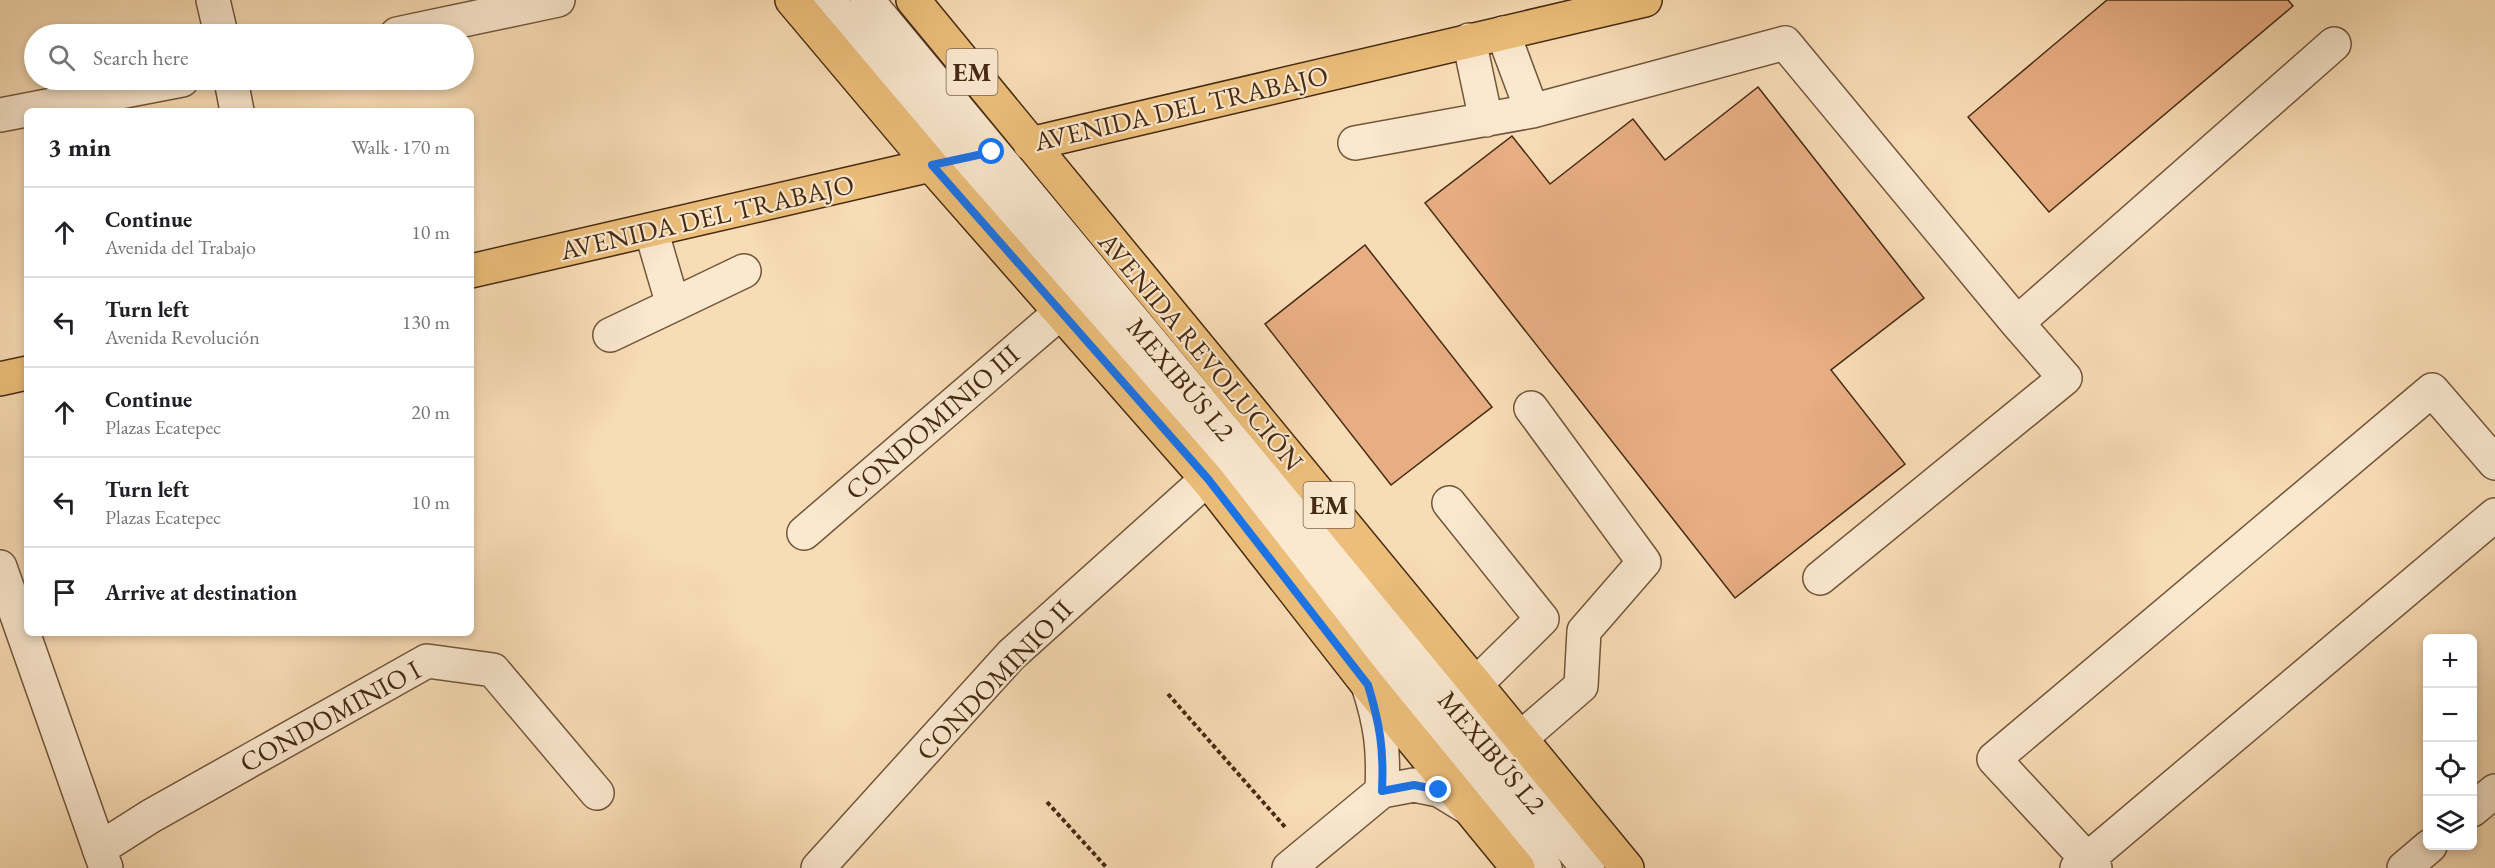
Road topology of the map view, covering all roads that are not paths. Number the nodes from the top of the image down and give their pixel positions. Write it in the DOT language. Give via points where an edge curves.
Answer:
graph roads {
  1 [pos="213,0"];
  2 [pos="558,0"];
  3 [pos="792,0"];
  4 [pos="828,0"];
  5 [pos="867,0"];
  6 [pos="913,0"];
  7 [pos="1645,0"];
  8 [pos="219,24"];
  9 [pos="444,24"];
  10 [pos="1503,33"];
  11 [pos="1469,40"];
  12 [pos="2334,44"];
  13 [pos="130,90"];
  14 [pos="233,90"];
  15 [pos="36,108"];
  16 [pos="236,108"];
  17 [pos="24,110"];
  18 [pos="1532,111"];
  19 [pos="0,115"];
  20 [pos="1486,120"];
  21 [pos="1355,143"];
  22 [pos="1030,144"];
  23 [pos="977,155"];
  24 [pos="932,165"];
  25 [pos="651,230"];
  26 [pos="474,270"];
  27 [pos="744,271"];
  28 [pos="673,305"];
  29 [pos="1062,311"];
  30 [pos="2017,322"];
  31 [pos="610,335"];
  32 [pos="24,374"];
  33 [pos="0,379"];
  34 [pos="1531,408"];
  35 [pos="2495,463"];
  36 [pos="1208,479"];
  37 [pos="1449,503"];
  38 [pos="2495,515"];
  39 [pos="804,533"];
  40 [pos="0,567"];
  41 [pos="1820,578"];
  42 [pos="24,635"];
  43 [pos="24,636"];
  44 [pos="1476,683"];
  45 [pos="1368,685"];
  46 [pos="1521,738"];
  47 [pos="1382,791"];
  48 [pos="2495,791"];
  49 [pos="597,792"];
  50 [pos="2477,806"];
  51 [pos="1470,809"];
  52 [pos="2425,850"];
  53 [pos="103,858"];
  54 [pos="1298,860"];
  55 [pos="2087,865"];
  56 [pos="818,868"];
  57 [pos="1518,868"];
  58 [pos="1545,868"];
  59 [pos="1588,868"];
  60 [pos="1627,868"];
  61 [pos="2404,868"];
  1 -- 8 [label="street"];
  2 -- 9 [label="street"];
  3 -- 24 [label="main road"];
  4 -- 23 [label="street, MEXIBÚS L2"];
  5 -- 23 [label="street, MEXIBÚS L2"];
  6 -- 22 [label="main road, AVENIDA REVOLUCIÓN / EM"];
  7 -- 10 [label="main road, AVENIDA DEL TRABAJO"];
  10 -- 11 [label="main road, AVENIDA DEL TRABAJO"];
  10 -- 18 [label="street"];
  11 -- 20 [label="street"];
  11 -- 22 [label="main road, AVENIDA DEL TRABAJO"];
  12 -- 30 [label="street"];
  13 -- 15 [label="street"];
  14 -- 16 [label="street"];
  17 -- 19 [label="street"];
  18 -- 20 [label="street"];
  18 -- 30 [label="street" via="1785,43"];
  20 -- 21 [label="street"];
  22 -- 23 [label="street, AVENIDA DEL TRABAJO"];
  22 -- 44 [label="main road, AVENIDA REVOLUCIÓN / EM"];
  23 -- 24 [label="street, AVENIDA DEL TRABAJO"];
  23 -- 58 [label="street, MEXIBÚS L2"];
  23 -- 59 [label="street, MEXIBÚS L2"];
  24 -- 25 [label="main road, AVENIDA DEL TRABAJO"];
  24 -- 29 [label="main road"];
  25 -- 26 [label="main road, AVENIDA DEL TRABAJO"];
  25 -- 28 [label="street"];
  27 -- 28 [label="street"];
  28 -- 31 [label="street"];
  29 -- 36 [label="main road"];
  29 -- 39 [label="street, CONDOMINIO III"];
  30 -- 41 [label="street" via="2065,378"];
  32 -- 33 [label="main road"];
  34 -- 46 [label="street" via="1644,562 1584,631 1581,686"];
  35 -- 55 [label="street" via="2432,390 1994,759"];
  36 -- 45 [label="main road"];
  36 -- 56 [label="street, CONDOMINIO II" via="1011,655"];
  37 -- 44 [label="street" via="1542,619"];
  38 -- 55 [label="street"];
  40 -- 42 [label="street"];
  43 -- 53 [label="street"];
  44 -- 46 [label="main road, AVENIDA REVOLUCIÓN / EM"];
  45 -- 47 [label="street" via="1380,723"];
  45 -- 51 [label="main road"];
  46 -- 60 [label="main road, AVENIDA REVOLUCIÓN / EM"];
  47 -- 51 [label="street" via="1414,785 1439,790"];
  47 -- 54 [label="street"];
  48 -- 50 [label="street"];
  49 -- 53 [label="street, CONDOMINIO I" via="493,670 427,661 151,816"];
  51 -- 57 [label="main road"];
  52 -- 61 [label="street"];
}
